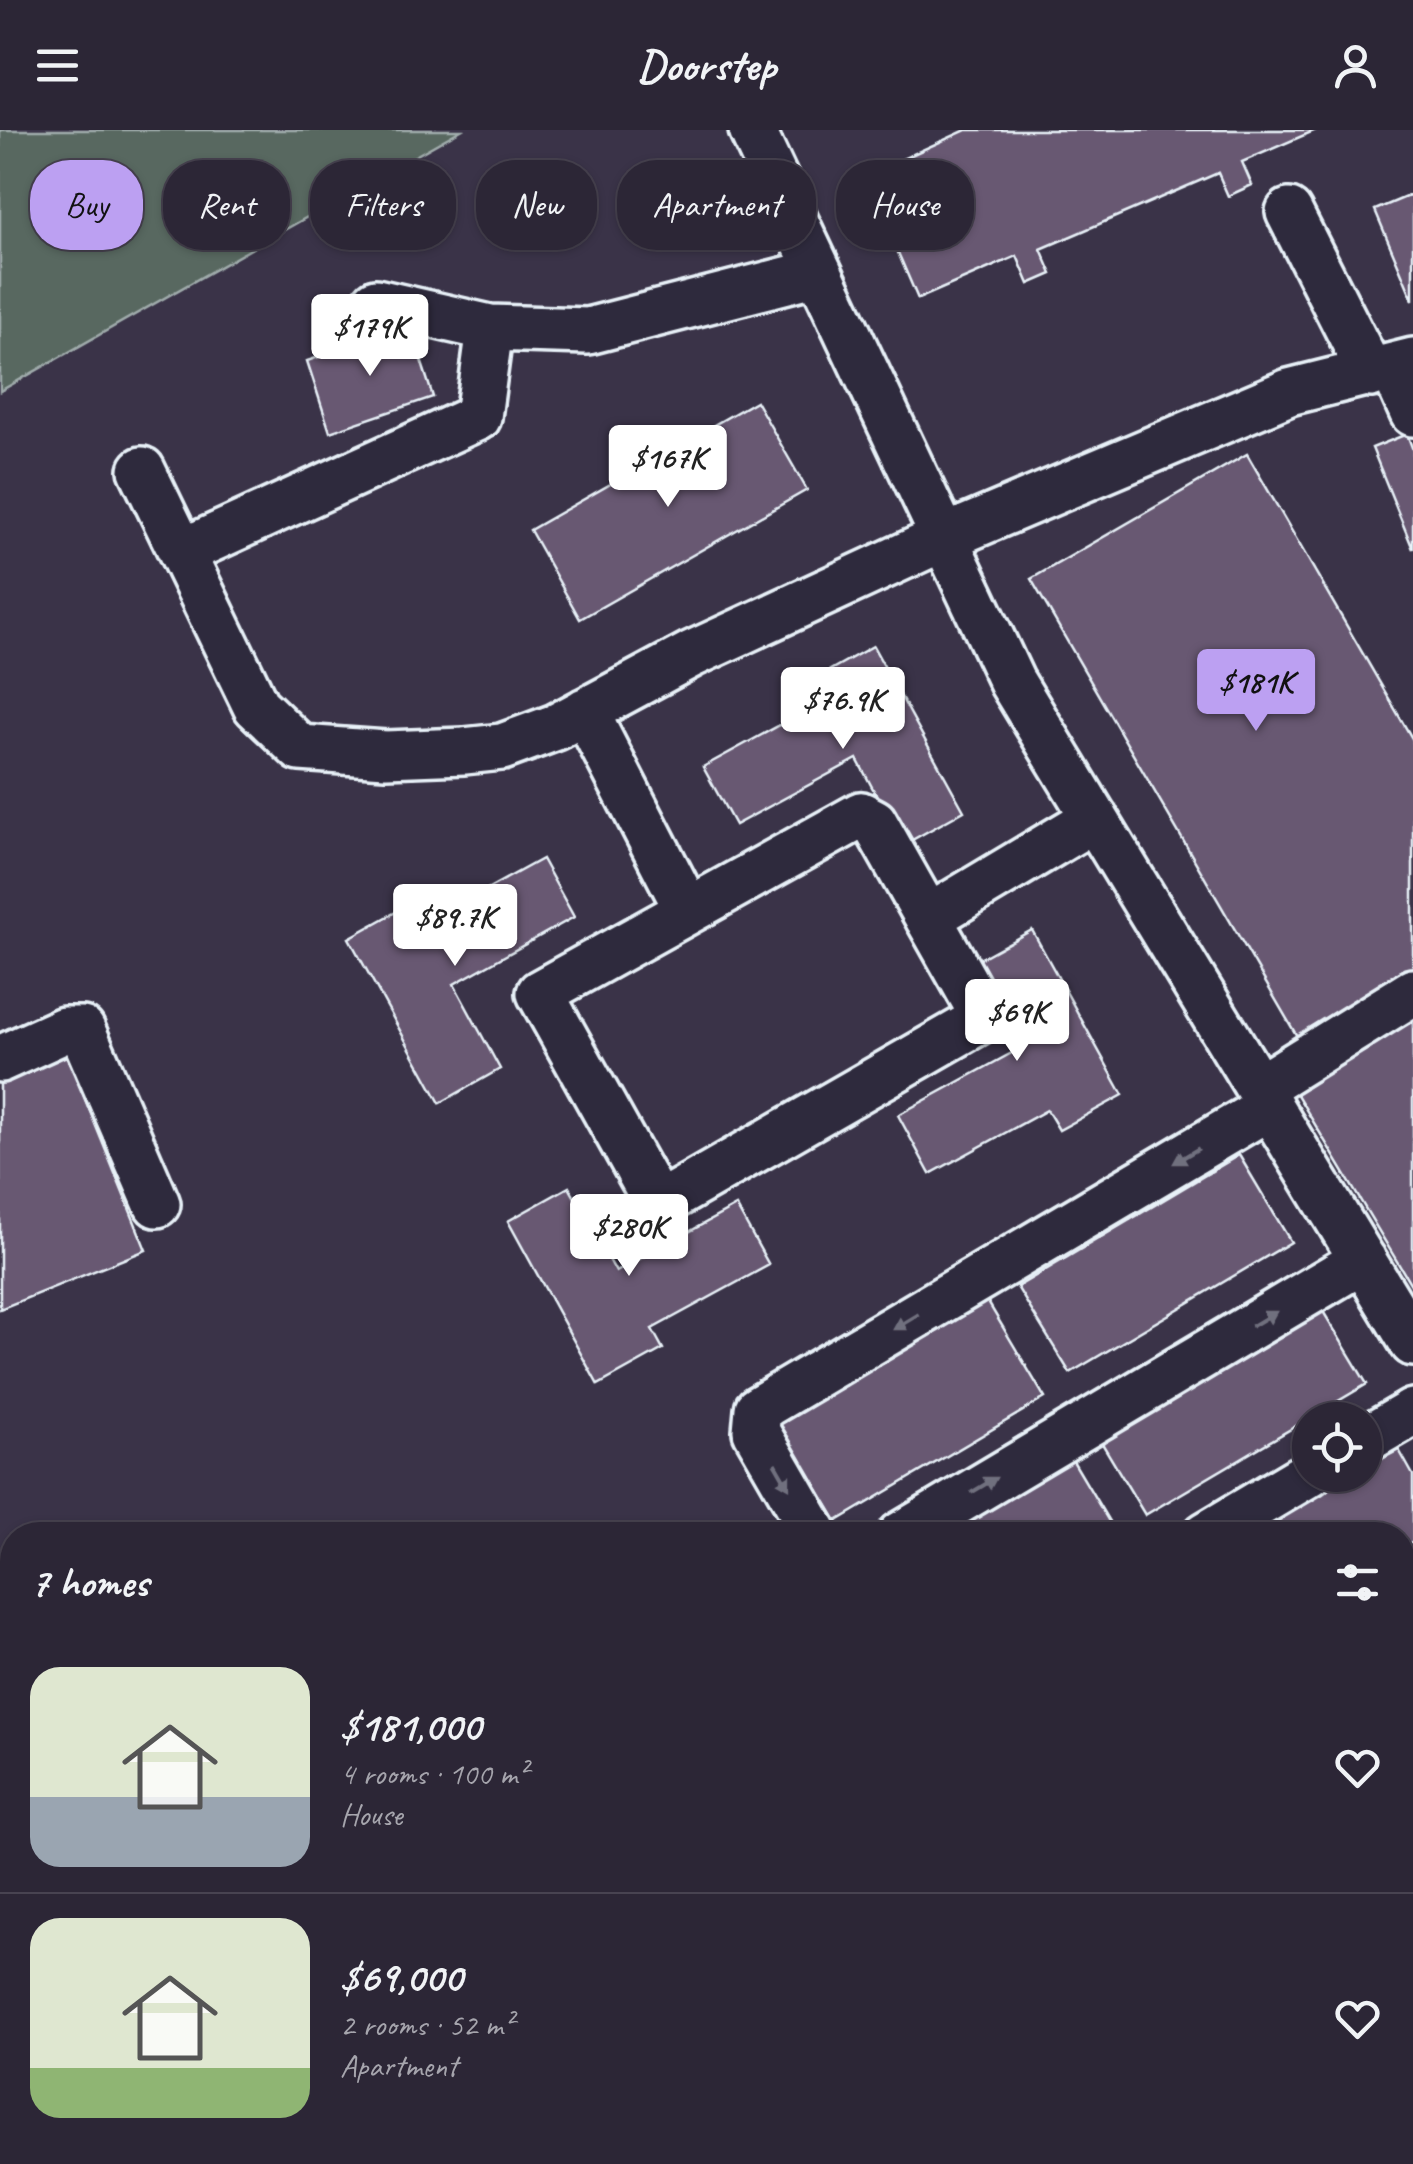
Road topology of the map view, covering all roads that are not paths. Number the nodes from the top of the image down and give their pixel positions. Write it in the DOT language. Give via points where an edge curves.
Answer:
graph roads {
  1 [pos="760,132"];
  2 [pos="1288,212"];
  3 [pos="818,272"];
  4 [pos="376,302"];
  5 [pos="490,328"];
  6 [pos="1393,368"];
  7 [pos="1413,413"];
  8 [pos="142,470"];
  9 [pos="942,539"];
  10 [pos="182,552"];
  11 [pos="584,712"];
  12 [pos="1095,818"];
  13 [pos="688,911"];
  14 [pos="928,918"];
  15 [pos="1413,992"];
  16 [pos="0,1059"];
  17 [pos="1264,1097"];
  18 [pos="157,1204"];
  19 [pos="1363,1260"];
  20 [pos="1413,1343"];
  21 [pos="1413,1412"];
  22 [pos="1382,1430"];
  23 [pos="1292,1484"];
  24 [pos="808,1522"];
  25 [pos="922,1522"];
  26 [pos="1228,1522"];
  1 -- 3 [label="lane"];
  2 -- 6 [label="lane"];
  3 -- 5 [label="lane" via="588,330"];
  3 -- 9 [label="lane"];
  4 -- 5 [label="lane"];
  5 -- 10 [label="lane" via="478,416"];
  6 -- 7 [label="lane"];
  6 -- 9 [label="lane" via="1289,392"];
  8 -- 10 [label="lane"];
  9 -- 11 [label="lane" via="692,654"];
  9 -- 12 [label="lane" via="1012,682"];
  10 -- 11 [label="lane" via="256,706 300,748 386,754 502,747"];
  11 -- 13 [label="lane"];
  12 -- 14 [label="lane"];
  12 -- 17 [label="lane"];
  13 -- 14 [label="lane" via="860,815 874,822"];
  13 -- 14 [label="lane" via="540,993 658,1205 976,1026 979,1008"];
  15 -- 17 [label="lane"];
  16 -- 18 [label="lane" via="64,1030 82,1030"];
  17 -- 19 [label="lane"];
  17 -- 24 [label="lane, one-way" via="758,1410 756,1431"];
  19 -- 20 [label="lane"];
  25 -- 19 [label="lane, one-way"];
  21 -- 22 [label="lane"];
  23 -- 26 [label="lane"];
}
